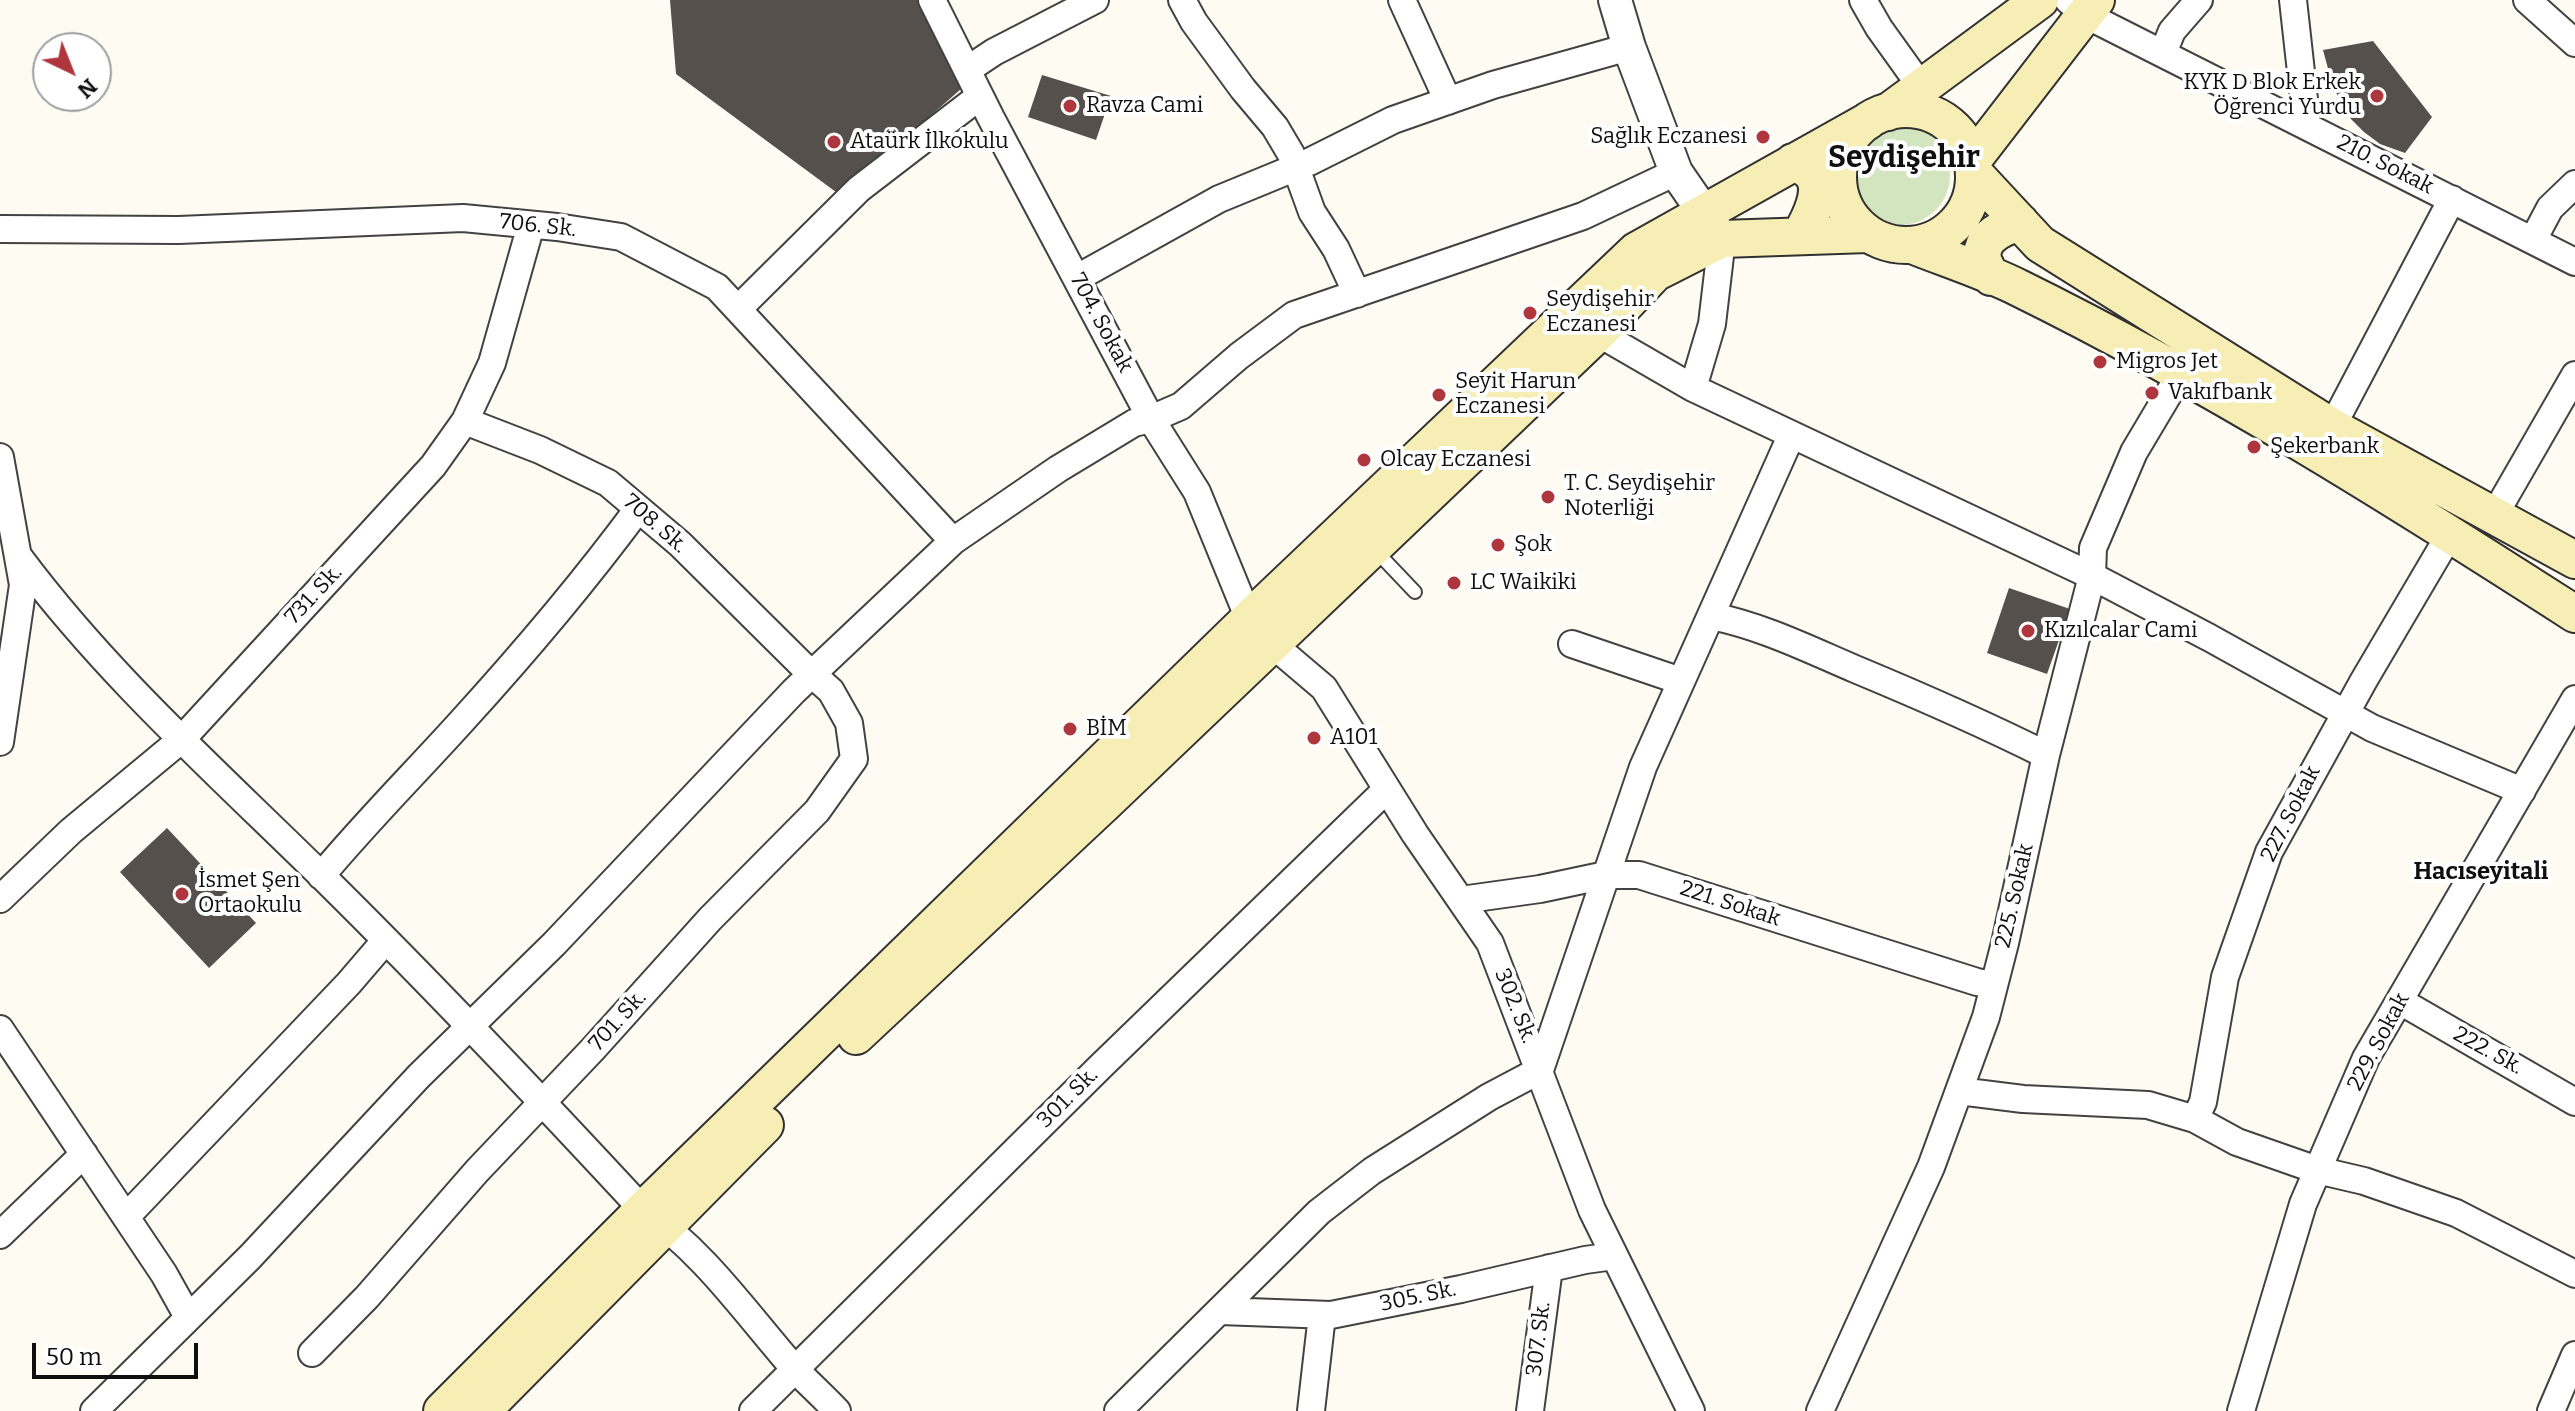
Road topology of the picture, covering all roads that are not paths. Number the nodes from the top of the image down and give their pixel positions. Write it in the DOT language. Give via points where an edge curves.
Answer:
graph roads {
  1 [pos="932,0"];
  2 [pos="1095,0"];
  3 [pos="1182,0"];
  4 [pos="1402,0"];
  5 [pos="1615,0"];
  6 [pos="1863,0"];
  7 [pos="2040,0"];
  8 [pos="2199,0"];
  9 [pos="2293,0"];
  10 [pos="2527,0"];
  11 [pos="2083,5"];
  12 [pos="2575,43"];
  13 [pos="1629,47"];
  14 [pos="2163,53"];
  15 [pos="967,70"];
  16 [pos="1922,88"];
  17 [pos="980,96"];
  18 [pos="1448,101"];
  19 [pos="1878,116"];
  20 [pos="2307,126"];
  21 [pos="1793,162"];
  22 [pos="1973,167"];
  23 [pos="1297,168"];
  24 [pos="1676,172"];
  25 [pos="2575,184"];
  26 [pos="2452,199"];
  27 [pos="2020,222"];
  28 [pos="531,225"];
  29 [pos="1713,225"];
  30 [pos="0,229"];
  31 [pos="1868,234"];
  32 [pos="1800,236"];
  33 [pos="2533,240"];
  34 [pos="1912,245"];
  35 [pos="2575,262"];
  36 [pos="1991,277"];
  37 [pos="1077,278"];
  38 [pos="1357,294"];
  39 [pos="738,309"];
  40 [pos="1598,333"];
  41 [pos="2181,373"];
  42 [pos="2575,375"];
  43 [pos="1693,388"];
  44 [pos="1151,419"];
  45 [pos="465,421"];
  46 [pos="2332,427"];
  47 [pos="1788,435"];
  48 [pos="1,473"];
  49 [pos="638,509"];
  50 [pos="2495,514"];
  51 [pos="2450,534"];
  52 [pos="953,541"];
  53 [pos="1372,547"];
  54 [pos="19,557"];
  55 [pos="2575,560"];
  56 [pos="2092,576"];
  57 [pos="1415,592"];
  58 [pos="2575,614"];
  59 [pos="1711,616"];
  60 [pos="1260,631"];
  61 [pos="1572,644"];
  62 [pos="813,673"];
  63 [pos="1672,678"];
  64 [pos="2575,699"];
  65 [pos="2344,714"];
  66 [pos="182,739"];
  67 [pos="0,742"];
  68 [pos="2046,755"];
  69 [pos="1387,789"];
  70 [pos="2522,791"];
  71 [pos="1606,875"];
  72 [pos="321,876"];
  73 [pos="0,899"];
  74 [pos="1461,900"];
  75 [pos="385,941"];
  76 [pos="1994,985"];
  77 [pos="2400,1001"];
  78 [pos="468,1027"];
  79 [pos="0,1029"];
  80 [pos="1540,1070"];
  81 [pos="1959,1091"];
  82 [pos="542,1101"];
  83 [pos="2575,1102"];
  84 [pos="2195,1119"];
  85 [pos="84,1154"];
  86 [pos="2317,1170"];
  87 [pos="126,1217"];
  88 [pos="654,1217"];
  89 [pos="0,1235"];
  90 [pos="1614,1256"];
  91 [pos="1549,1268"];
  92 [pos="2575,1274"];
  93 [pos="1220,1311"];
  94 [pos="1322,1315"];
  95 [pos="188,1317"];
  96 [pos="312,1353"];
  97 [pos="2575,1355"];
  98 [pos="795,1369"];
  99 [pos="1129,1408"];
  100 [pos="94,1411"];
  101 [pos="442,1411"];
  102 [pos="482,1411"];
  103 [pos="753,1411"];
  104 [pos="837,1411"];
  105 [pos="1311,1411"];
  106 [pos="1530,1411"];
  107 [pos="1691,1411"];
  108 [pos="1820,1411"];
  109 [pos="2241,1411"];
  110 [pos="2551,1411"];
  1 -- 15 [label="street, 704. Sokak"];
  2 -- 15 [label="street"];
  3 -- 23 [label="street" via="1275,127"];
  4 -- 18 [label="street"];
  5 -- 13 [label="street"];
  6 -- 16 [label="street"];
  7 -- 16 [label="main road"];
  8 -- 14 [label="street" via="2172,31"];
  9 -- 20 [label="street"];
  10 -- 12 [label="street"];
  11 -- 14 [label="street, 210. Sokak"];
  11 -- 22 [label="main road"];
  13 -- 18 [label="street"];
  13 -- 24 [label="street"];
  14 -- 20 [label="street, 210. Sokak"];
  15 -- 17 [label="street, 704. Sokak"];
  16 -- 19 [label="main road"];
  17 -- 37 [label="street, 704. Sokak"];
  17 -- 39 [label="street" via="859,189"];
  18 -- 23 [label="street" via="1393,120"];
  19 -- 21 [label="main road"];
  19 -- 22 [label="main road" via="1909,109 1931,114 1964,141"];
  19 -- 31 [label="main road" via="1852,136 1841,156 1838,178 1841,200"];
  20 -- 26 [label="street, 210. Sokak"];
  21 -- 29 [label="main road"];
  21 -- 32 [label="main road" via="1811,173 1817,184 1812,215"];
  22 -- 27 [label="main road"];
  22 -- 34 [label="main road" via="1972,194 1963,213 1932,240"];
  23 -- 37 [label="street" via="1219,199"];
  23 -- 38 [label="street" via="1312,212"];
  24 -- 29 [label="street"];
  24 -- 38 [label="street" via="1583,216"];
  25 -- 33 [label="street" via="2550,208"];
  26 -- 33 [label="street, 210. Sokak"];
  26 -- 46 [label="street"];
  27 -- 36 [label="main road" via="2001,228 1986,242 1982,258"];
  27 -- 46 [label="main road" via="2040,244"];
  28 -- 30 [label="street, 706. Sk." via="463,218 179,230"];
  28 -- 39 [label="street, 706. Sk." via="621,237 717,287"];
  28 -- 45 [label="street, 731. Sk." via="492,363"];
  29 -- 32 [label="main road"];
  29 -- 40 [label="main road" via="1655,273"];
  29 -- 43 [label="street" via="1712,324"];
  29 -- 60 [label="main road" via="1636,251"];
  31 -- 32 [label="main road"];
  31 -- 34 [label="main road"];
  33 -- 35 [label="street, 210. Sokak"];
  34 -- 36 [label="main road"];
  36 -- 41 [label="main road"];
  37 -- 44 [label="street, 704. Sokak"];
  38 -- 44 [label="street" via="1294,315 1181,406"];
  39 -- 52 [label="street, 706. Sk."];
  40 -- 43 [label="street"];
  40 -- 53 [label="main road"];
  41 -- 51 [label="main road"];
  41 -- 56 [label="street, 225. Sokak" via="2134,452 2093,548"];
  42 -- 50 [label="street"];
  43 -- 47 [label="street"];
  44 -- 52 [label="street" via="1134,423 1058,469"];
  44 -- 60 [label="street, 704. Sokak" via="1197,492"];
  45 -- 49 [label="street, 708. Sk." via="608,483"];
  45 -- 66 [label="street, 731. Sk." via="433,466"];
  46 -- 50 [label="main road"];
  47 -- 56 [label="street"];
  47 -- 59 [label="street"];
  47 -- 63 [label="street"];
  48 -- 54 [label="street"];
  49 -- 62 [label="street, 708. Sk."];
  49 -- 72 [label="street" via="463,720"];
  50 -- 55 [label="main road"];
  51 -- 58 [label="main road"];
  51 -- 65 [label="street, 227. Sokak"];
  52 -- 62 [label="street"];
  53 -- 57 [label="lane"];
  53 -- 60 [label="main road"];
  54 -- 66 [label="street" via="126,686"];
  54 -- 67 [label="street" via="23,585"];
  56 -- 65 [label="street"];
  56 -- 68 [label="street, 225. Sokak"];
  59 -- 68 [label="street" via="1745,623 1811,650"];
  59 -- 71 [label="street" via="1643,767"];
  60 -- 69 [label="street, 302. Sk." via="1324,688"];
  60 -- 88 [label="main road"];
  61 -- 63 [label="street"];
  62 -- 78 [label="street"];
  62 -- 82 [label="street, 701. Sk." via="831,691 849,723 854,759 817,811"];
  63 -- 71 [label="street" via="1616,814 1604,854"];
  64 -- 70 [label="street, 229. Sokak"];
  65 -- 70 [label="street"];
  65 -- 84 [label="street, 227. Sokak" via="2269,852 2225,977 2203,1102"];
  66 -- 72 [label="street"];
  66 -- 73 [label="street, 731. Sk." via="71,831"];
  68 -- 76 [label="street, 225. Sokak"];
  69 -- 74 [label="street, 302. Sk."];
  69 -- 98 [label="street, 301. Sk."];
  70 -- 77 [label="street, 229. Sokak"];
  71 -- 74 [label="street, 221. Sokak"];
  71 -- 76 [label="street, 221. Sokak" via="1639,875"];
  71 -- 80 [label="street"];
  72 -- 75 [label="street"];
  74 -- 80 [label="street, 302. Sk." via="1490,943"];
  75 -- 78 [label="street"];
  75 -- 87 [label="street"];
  76 -- 81 [label="street, 225. Sokak"];
  77 -- 83 [label="street, 222. Sk."];
  77 -- 86 [label="street, 229. Sokak" via="2366,1058"];
  78 -- 82 [label="street"];
  78 -- 95 [label="street"];
  79 -- 85 [label="street"];
  80 -- 90 [label="street, 302. Sk."];
  80 -- 93 [label="street" via="1372,1171 1319,1212"];
  81 -- 84 [label="street" via="2148,1105"];
  81 -- 108 [label="street, 225. Sokak" via="1931,1167"];
  82 -- 88 [label="street"];
  82 -- 96 [label="street, 701. Sk."];
  84 -- 86 [label="street" via="2237,1142"];
  85 -- 87 [label="street"];
  85 -- 89 [label="street"];
  86 -- 92 [label="street" via="2456,1213"];
  86 -- 109 [label="street, 229. Sokak"];
  87 -- 95 [label="street"];
  88 -- 98 [label="street" via="706,1262"];
  88 -- 101 [label="main road"];
  88 -- 102 [label="main road"];
  90 -- 91 [label="street, 305. Sk."];
  90 -- 107 [label="street, 302. Sk."];
  91 -- 94 [label="street, 305. Sk."];
  91 -- 106 [label="street, 307. Sk."];
  93 -- 94 [label="street, 305. Sk."];
  93 -- 99 [label="street"];
  94 -- 105 [label="street"];
  95 -- 100 [label="street"];
  97 -- 110 [label="street"];
  98 -- 103 [label="street, 301. Sk."];
  98 -- 104 [label="street"];
}
